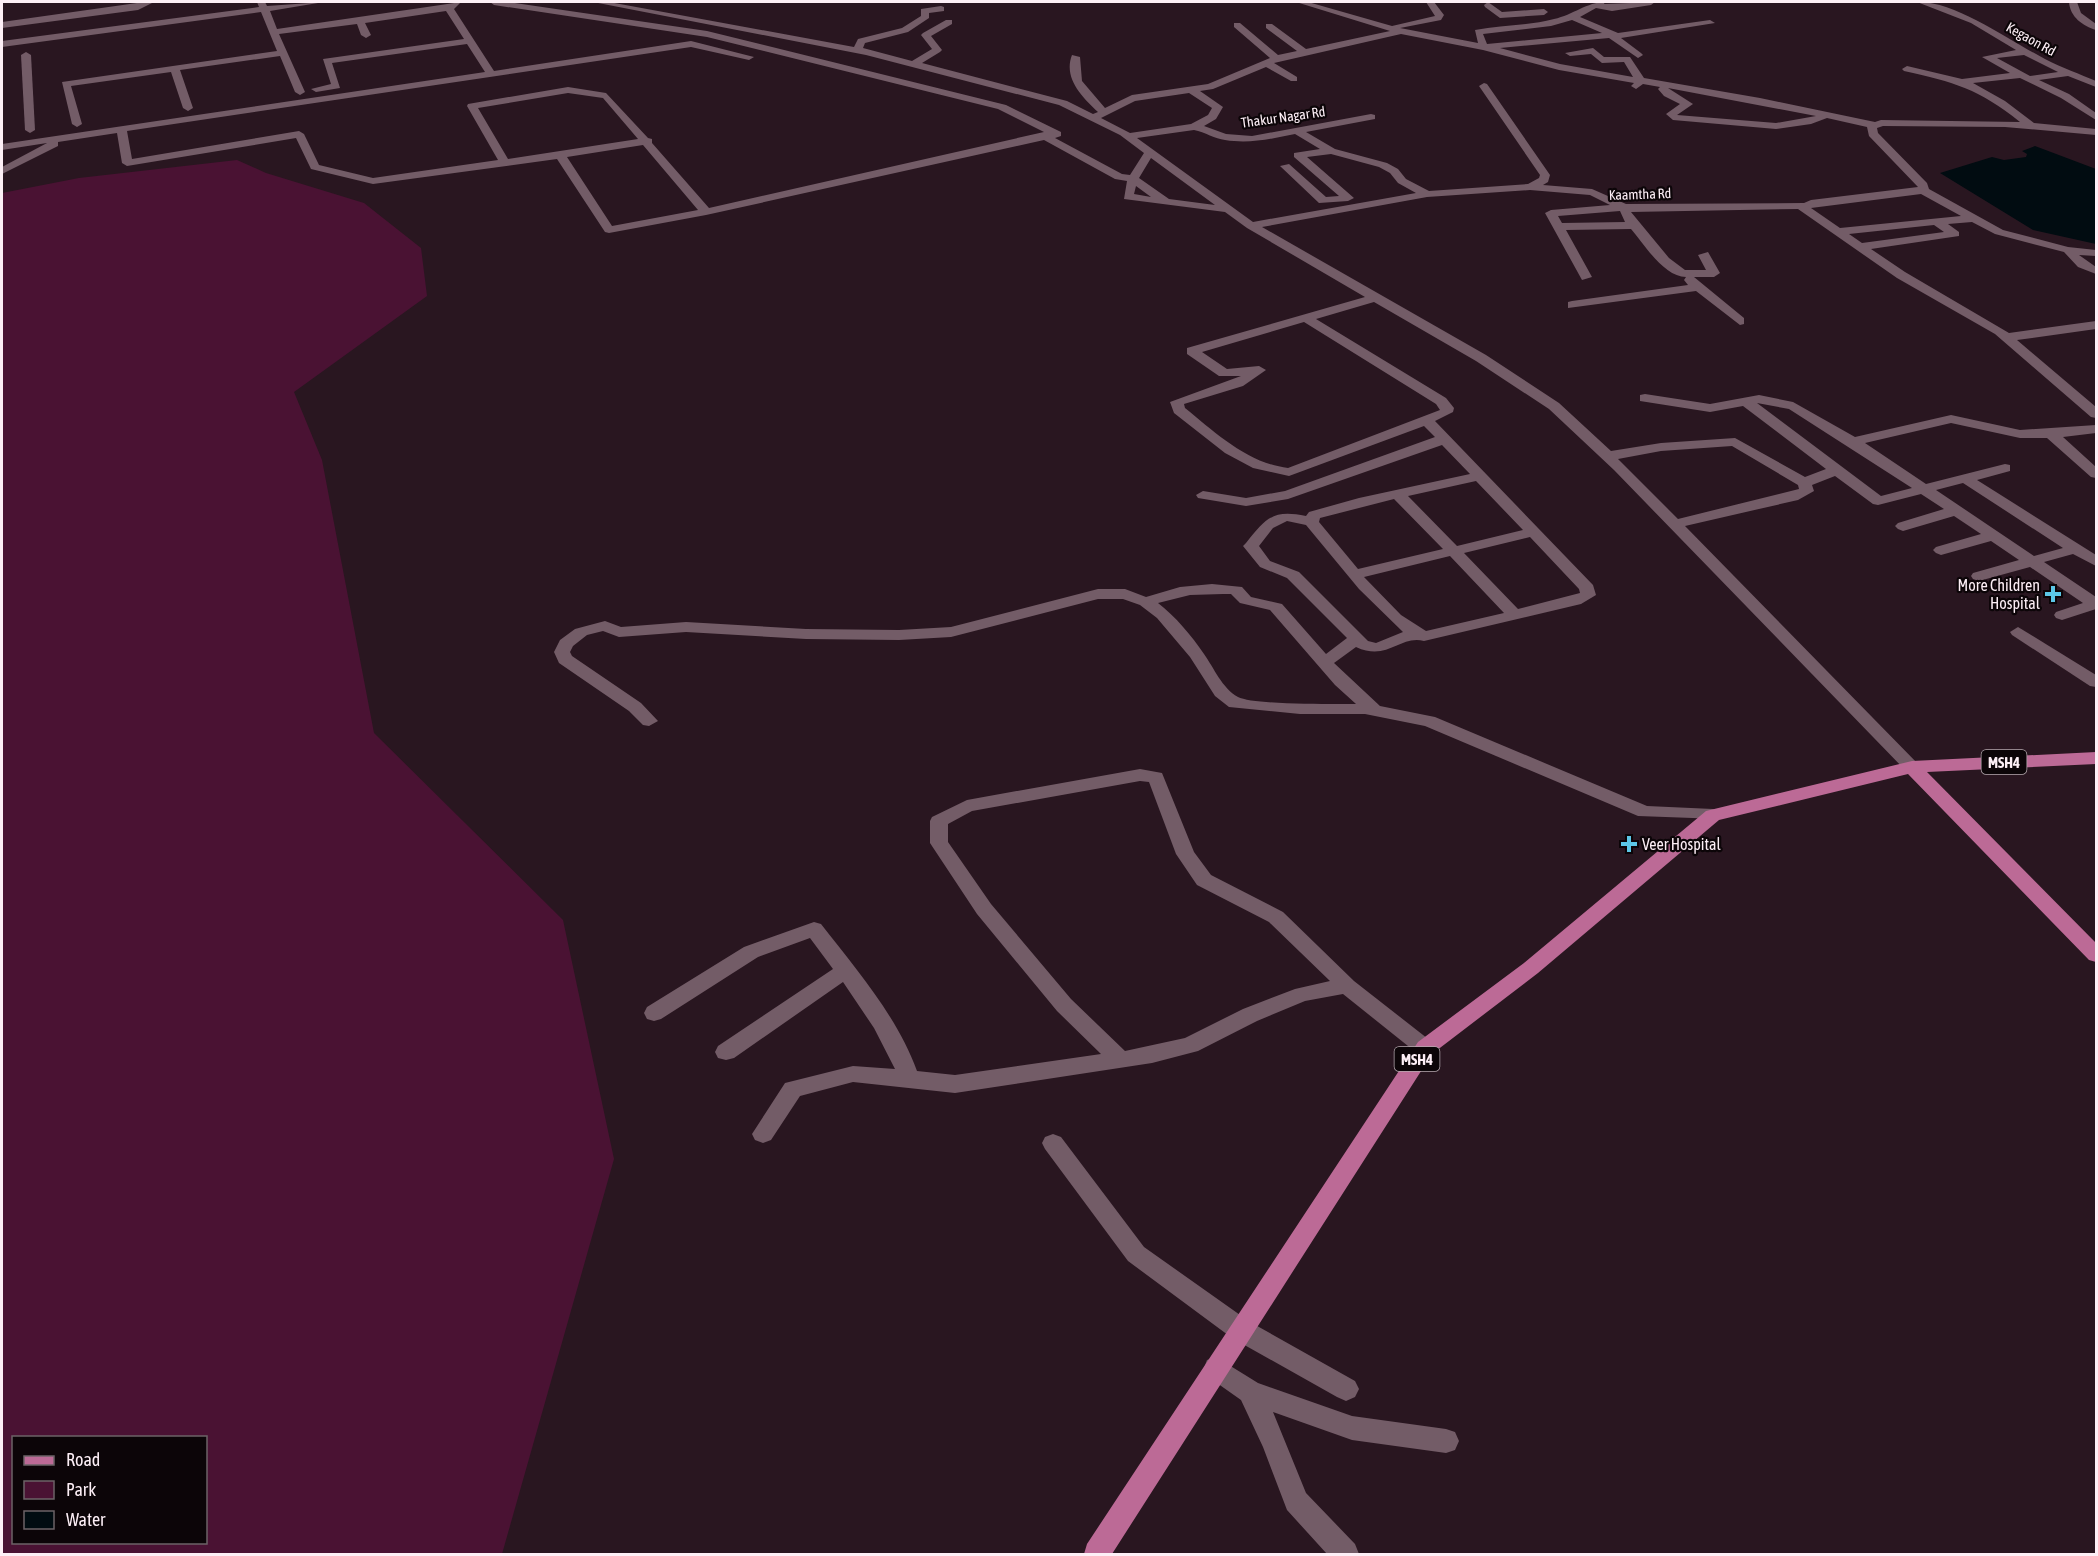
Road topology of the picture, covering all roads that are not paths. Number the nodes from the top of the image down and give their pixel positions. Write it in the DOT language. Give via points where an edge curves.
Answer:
graph roads {
  1 [pos="150,2"];
  2 [pos="320,2"];
  3 [pos="494,2"];
  4 [pos="597,2"];
  5 [pos="1300,2"];
  6 [pos="1328,2"];
  7 [pos="1430,2"];
  8 [pos="1537,2"];
  9 [pos="1652,2"];
  10 [pos="1921,2"];
  11 [pos="2063,2"];
  12 [pos="1596,3"];
  13 [pos="2073,4"];
  14 [pos="262,5"];
  15 [pos="453,5"];
  16 [pos="1488,5"];
  17 [pos="108,6"];
  18 [pos="1313,6"];
  19 [pos="941,9"];
  20 [pos="1555,12"];
  21 [pos="1582,12"];
  22 [pos="926,16"];
  23 [pos="1573,17"];
  24 [pos="913,18"];
  25 [pos="360,21"];
  26 [pos="949,22"];
  27 [pos="881,23"];
  28 [pos="1710,23"];
  29 [pos="2,25"];
  30 [pos="1237,25"];
  31 [pos="894,26"];
  32 [pos="1269,26"];
  33 [pos="1388,27"];
  34 [pos="2097,27"];
  35 [pos="273,32"];
  36 [pos="1403,32"];
  37 [pos="366,35"];
  38 [pos="1611,35"];
  39 [pos="468,40"];
  40 [pos="2,44"];
  41 [pos="1484,47"];
  42 [pos="858,50"];
  43 [pos="1305,52"];
  44 [pos="2024,52"];
  45 [pos="282,53"];
  46 [pos="1638,54"];
  47 [pos="26,55"];
  48 [pos="1075,57"];
  49 [pos="758,59"];
  50 [pos="1534,59"];
  51 [pos="1602,60"];
  52 [pos="1271,61"];
  53 [pos="914,64"];
  54 [pos="175,69"];
  55 [pos="802,69"];
  56 [pos="1907,69"];
  57 [pos="490,74"];
  58 [pos="2067,74"];
  59 [pos="1599,75"];
  60 [pos="2025,77"];
  61 [pos="559,78"];
  62 [pos="1294,80"];
  63 [pos="1641,81"];
  64 [pos="1964,81"];
  65 [pos="2097,84"];
  66 [pos="1660,85"];
  67 [pos="1484,86"];
  68 [pos="1191,90"];
  69 [pos="300,92"];
  70 [pos="464,92"];
  71 [pos="1631,92"];
  72 [pos="2081,92"];
  73 [pos="188,108"];
  74 [pos="1095,115"];
  75 [pos="1826,115"];
  76 [pos="1371,117"];
  77 [pos="2097,117"];
  78 [pos="292,120"];
  79 [pos="99,121"];
  80 [pos="88,123"];
  81 [pos="76,124"];
  82 [pos="1874,125"];
  83 [pos="2031,126"];
  84 [pos="1194,127"];
  85 [pos="41,129"];
  86 [pos="121,129"];
  87 [pos="66,131"];
  88 [pos="1046,132"];
  89 [pos="1299,132"];
  90 [pos="2097,132"];
  91 [pos="1128,136"];
  92 [pos="648,141"];
  93 [pos="2,147"];
  94 [pos="1331,151"];
  95 [pos="1150,152"];
  96 [pos="560,155"];
  97 [pos="505,163"];
  98 [pos="1285,166"];
  99 [pos="2,171"];
  100 [pos="1133,180"];
  101 [pos="1530,188"];
  102 [pos="1923,190"];
  103 [pos="1427,194"];
  104 [pos="1348,198"];
  105 [pos="1168,203"];
  106 [pos="1357,206"];
  107 [pos="1803,206"];
  108 [pos="1225,209"];
  109 [pos="1627,209"];
  110 [pos="706,212"];
  111 [pos="1973,218"];
  112 [pos="1938,222"];
  113 [pos="1634,225"];
  114 [pos="1251,226"];
  115 [pos="1557,227"];
  116 [pos="1835,232"];
  117 [pos="1858,247"];
  118 [pos="2068,250"];
  119 [pos="2097,253"];
  120 [pos="1704,255"];
  121 [pos="2097,271"];
  122 [pos="1682,274"];
  123 [pos="1586,277"];
  124 [pos="1699,288"];
  125 [pos="1374,298"];
  126 [pos="1572,305"];
  127 [pos="1306,318"];
  128 [pos="1740,321"];
  129 [pos="2097,326"];
  130 [pos="2008,337"];
  131 [pos="1645,398"];
  132 [pos="1746,402"];
  133 [pos="2097,414"];
  134 [pos="1426,420"];
  135 [pos="2097,429"];
  136 [pos="2051,434"];
  137 [pos="1444,439"];
  138 [pos="1853,442"];
  139 [pos="1608,456"];
  140 [pos="2005,468"];
  141 [pos="1836,470"];
  142 [pos="2097,474"];
  143 [pos="1480,476"];
  144 [pos="1965,478"];
  145 [pos="1804,483"];
  146 [pos="1923,489"];
  147 [pos="1398,494"];
  148 [pos="1203,495"];
  149 [pos="1246,502"];
  150 [pos="1955,511"];
  151 [pos="1311,522"];
  152 [pos="1272,523"];
  153 [pos="1674,524"];
  154 [pos="1903,526"];
  155 [pos="1533,532"];
  156 [pos="1991,536"];
  157 [pos="2075,549"];
  158 [pos="1941,550"];
  159 [pos="1452,551"];
  160 [pos="2097,561"];
  161 [pos="2031,563"];
  162 [pos="1356,574"];
  163 [pos="1979,576"];
  164 [pos="1146,602"];
  165 [pos="2096,604"];
  166 [pos="1515,615"];
  167 [pos="2062,615"];
  168 [pos="2018,632"];
  169 [pos="1414,633"];
  170 [pos="1357,639"];
  171 [pos="1325,662"];
  172 [pos="2097,682"];
  173 [pos="1375,711"];
  174 [pos="649,721"];
  175 [pos="2097,758"];
  176 [pos="1912,767"];
  177 [pos="1713,815"];
  178 [pos="2097,956"];
  179 [pos="846,970"];
  180 [pos="1347,986"];
  181 [pos="654,1013"];
  182 [pos="1425,1048"];
  183 [pos="726,1052"];
  184 [pos="1121,1060"];
  185 [pos="909,1079"];
  186 [pos="763,1134"];
  187 [pos="1053,1143"];
  188 [pos="1241,1330"];
  189 [pos="1216,1368"];
  190 [pos="1346,1389"];
  191 [pos="1250,1392"];
  192 [pos="1446,1441"];
  193 [pos="1097,1554"];
  194 [pos="1345,1554"];
  1 -- 17 [label="street" via="138,7"];
  2 -- 14 [label="street"];
  3 -- 88 [label="street" via="707,34 1002,107"];
  4 -- 42 [label="street"];
  5 -- 18 [label="street"];
  6 -- 18 [label="street"];
  7 -- 33 [label="street" via="1440,15 1438,18"];
  8 -- 20 [label="street"];
  9 -- 12 [label="street" via="1612,8"];
  10 -- 44 [label="street, Kegaon Rd" via="1974,21"];
  11 -- 13 [label="street"];
  12 -- 21 [label="street"];
  13 -- 34 [label="street" via="2080,18"];
  14 -- 35 [label="street"];
  14 -- 40 [label="street"];
  15 -- 25 [label="street"];
  15 -- 39 [label="street"];
  16 -- 20 [label="street" via="1500,15"];
  17 -- 29 [label="street"];
  18 -- 33 [label="street"];
  19 -- 22 [label="street" via="927,9"];
  20 -- 21 [label="street"];
  21 -- 23 [label="street"];
  22 -- 24 [label="street"];
  22 -- 31 [label="street" via="921,23"];
  23 -- 38 [label="street"];
  23 -- 41 [label="street" via="1478,32"];
  25 -- 35 [label="street"];
  25 -- 37 [label="street"];
  26 -- 53 [label="street" via="926,35 937,50"];
  27 -- 31 [label="street"];
  28 -- 38 [label="street"];
  30 -- 52 [label="street"];
  31 -- 42 [label="street" via="861,41"];
  32 -- 43 [label="street"];
  33 -- 36 [label="street"];
  35 -- 45 [label="street"];
  36 -- 41 [label="street"];
  36 -- 43 [label="street"];
  38 -- 41 [label="street"];
  38 -- 46 [label="street"];
  39 -- 57 [label="street"];
  39 -- 69 [label="street" via="326,61 337,86"];
  41 -- 50 [label="street"];
  42 -- 53 [label="street"];
  43 -- 52 [label="street"];
  44 -- 58 [label="street, Kegaon Rd"];
  44 -- 60 [label="street" via="1987,57"];
  45 -- 54 [label="street"];
  45 -- 69 [label="street"];
  47 -- 85 [label="street" via="25,131"];
  48 -- 74 [label="street" via="1074,70"];
  49 -- 61 [label="street" via="691,44"];
  50 -- 51 [label="street" via="1552,49 1570,53 1593,51"];
  50 -- 59 [label="street"];
  51 -- 59 [label="street"];
  51 -- 63 [label="street" via="1627,59"];
  52 -- 62 [label="street"];
  52 -- 68 [label="street" via="1210,87"];
  53 -- 74 [label="street"];
  54 -- 73 [label="street"];
  54 -- 81 [label="street" via="66,84"];
  55 -- 88 [label="street" via="1007,116"];
  56 -- 64 [label="street"];
  57 -- 61 [label="street"];
  57 -- 70 [label="street"];
  58 -- 60 [label="street"];
  58 -- 65 [label="street, Kegaon Rd"];
  59 -- 63 [label="street"];
  60 -- 64 [label="street"];
  60 -- 72 [label="street"];
  61 -- 70 [label="street"];
  61 -- 92 [label="street" via="606,96"];
  63 -- 66 [label="street"];
  63 -- 71 [label="street"];
  64 -- 83 [label="street" via="1994,96"];
  66 -- 75 [label="street"];
  66 -- 75 [label="street" via="1667,94 1688,104 1671,114 1673,117 1786,126 1815,122"];
  67 -- 101 [label="street" via="1545,175 1544,180"];
  68 -- 74 [label="street" via="1143,95"];
  68 -- 84 [label="street" via="1218,106 1212,117"];
  69 -- 73 [label="street"];
  70 -- 78 [label="street"];
  70 -- 97 [label="street"];
  72 -- 77 [label="street"];
  73 -- 79 [label="street"];
  74 -- 88 [label="street"];
  74 -- 91 [label="street"];
  75 -- 82 [label="street"];
  76 -- 89 [label="street, Thakur Nagar Rd"];
  78 -- 86 [label="street"];
  78 -- 86 [label="street" via="127,163"];
  78 -- 97 [label="street" via="315,167 373,181"];
  80 -- 81 [label="street"];
  81 -- 87 [label="street"];
  82 -- 83 [label="street" via="1898,121"];
  82 -- 102 [label="street" via="1873,134 1923,185"];
  83 -- 90 [label="street"];
  84 -- 89 [label="street, Thakur Nagar Rd" via="1241,139"];
  84 -- 91 [label="street, Thakur Nagar Rd"];
  86 -- 87 [label="street"];
  87 -- 93 [label="street"];
  87 -- 99 [label="street"];
  88 -- 100 [label="street" via="1119,177"];
  88 -- 110 [label="street"];
  89 -- 94 [label="street"];
  91 -- 95 [label="street"];
  92 -- 96 [label="street"];
  92 -- 110 [label="street"];
  94 -- 103 [label="street" via="1383,165"];
  94 -- 104 [label="street" via="1298,155"];
  95 -- 100 [label="street"];
  95 -- 108 [label="street"];
  96 -- 97 [label="street"];
  96 -- 110 [label="street" via="609,230"];
  98 -- 104 [label="street" via="1323,201"];
  100 -- 105 [label="street"];
  100 -- 105 [label="street" via="1128,197"];
  101 -- 103 [label="street"];
  101 -- 109 [label="street" via="1592,192"];
  102 -- 107 [label="street, Kaamtha Rd"];
  102 -- 111 [label="street"];
  103 -- 106 [label="street"];
  104 -- 106 [label="street"];
  105 -- 108 [label="street"];
  106 -- 114 [label="street"];
  107 -- 109 [label="street, Kaamtha Rd"];
  107 -- 116 [label="street"];
  108 -- 114 [label="street"];
  109 -- 113 [label="street" via="1625,212"];
  109 -- 115 [label="street, Kaamtha Rd" via="1551,213"];
  111 -- 112 [label="street"];
  111 -- 118 [label="street" via="1999,232"];
  112 -- 116 [label="street"];
  112 -- 117 [label="street" via="1955,234"];
  113 -- 115 [label="street"];
  113 -- 122 [label="street" via="1665,261"];
  114 -- 125 [label="street"];
  115 -- 123 [label="street"];
  116 -- 117 [label="street"];
  117 -- 130 [label="street"];
  118 -- 119 [label="street"];
  118 -- 121 [label="street" via="2082,264"];
  120 -- 122 [label="street" via="1714,273"];
  122 -- 124 [label="street"];
  124 -- 126 [label="street"];
  124 -- 128 [label="street"];
  125 -- 127 [label="street"];
  125 -- 139 [label="street" via="1481,358 1554,406"];
  127 -- 134 [label="street" via="1448,408"];
  127 -- 134 [label="street" via="1192,351 1224,373 1259,370 1238,383 1177,402 1179,410 1234,452 1274,472 1288,472"];
  129 -- 130 [label="street"];
  130 -- 133 [label="street"];
  131 -- 132 [label="street" via="1710,408"];
  132 -- 138 [label="street" via="1774,400 1793,406"];
  132 -- 141 [label="street"];
  134 -- 137 [label="street"];
  135 -- 136 [label="street"];
  136 -- 138 [label="street" via="2020,434 1951,419"];
  136 -- 142 [label="street"];
  137 -- 143 [label="street"];
  137 -- 149 [label="street" via="1288,495"];
  138 -- 146 [label="street"];
  139 -- 145 [label="street" via="1661,447 1735,442"];
  139 -- 153 [label="street"];
  140 -- 144 [label="street"];
  141 -- 145 [label="street"];
  141 -- 146 [label="street" via="1878,501"];
  143 -- 147 [label="street"];
  143 -- 155 [label="street"];
  144 -- 146 [label="street"];
  144 -- 157 [label="street"];
  145 -- 153 [label="street" via="1807,490 1793,497"];
  146 -- 150 [label="street"];
  147 -- 151 [label="street" via="1314,515"];
  147 -- 159 [label="street"];
  148 -- 149 [label="street"];
  149 -- 152 [label="street" via="1251,510"];
  150 -- 154 [label="street"];
  150 -- 156 [label="street"];
  151 -- 152 [label="street" via="1285,516"];
  151 -- 162 [label="street"];
  152 -- 170 [label="street" via="1251,546 1256,554 1265,564 1293,575"];
  153 -- 176 [label="street"];
  155 -- 159 [label="street"];
  155 -- 166 [label="street" via="1587,588 1587,595"];
  156 -- 158 [label="street"];
  156 -- 161 [label="street"];
  157 -- 160 [label="street"];
  157 -- 161 [label="street"];
  159 -- 162 [label="street"];
  159 -- 166 [label="street"];
  161 -- 163 [label="street"];
  161 -- 165 [label="street"];
  162 -- 169 [label="street"];
  164 -- 171 [label="street" via="1175,590 1236,590 1246,600 1276,607"];
  164 -- 173 [label="street" via="1163,615 1221,692 1235,703"];
  164 -- 174 [label="street" via="1125,594 1098,594 940,633 806,634 686,627 619,632 605,626 581,632 566,643 562,652 566,659"];
  165 -- 167 [label="street"];
  166 -- 169 [label="street" via="1424,636"];
  168 -- 172 [label="street"];
  169 -- 170 [label="street" via="1378,648 1363,645"];
  170 -- 171 [label="street"];
  171 -- 173 [label="street"];
  173 -- 177 [label="street" via="1429,721 1645,812"];
  175 -- 176 [label="main road, MSH4"];
  176 -- 177 [label="main road, MSH4"];
  176 -- 178 [label="main road"];
  177 -- 182 [label="main road, MSH4" via="1531,968"];
  179 -- 181 [label="street" via="814,929 751,952"];
  179 -- 183 [label="street"];
  179 -- 185 [label="street" via="904,1059"];
  180 -- 182 [label="street"];
  180 -- 184 [label="street" via="1302,994 1191,1045"];
  180 -- 184 [label="street" via="1275,917 1204,880 1185,854 1156,777 1140,775 966,806 939,821 939,843 984,909 1064,1005"];
  182 -- 188 [label="main road, MSH4"];
  184 -- 185 [label="street" via="955,1084"];
  185 -- 186 [label="street" via="853,1074 793,1089"];
  187 -- 188 [label="street" via="1136,1254"];
  188 -- 189 [label="main road, MSH4"];
  188 -- 190 [label="street"];
  189 -- 191 [label="street"];
  189 -- 193 [label="main road, MSH4"];
  191 -- 192 [label="street" via="1352,1428"];
  191 -- 194 [label="street" via="1296,1501"];
}
